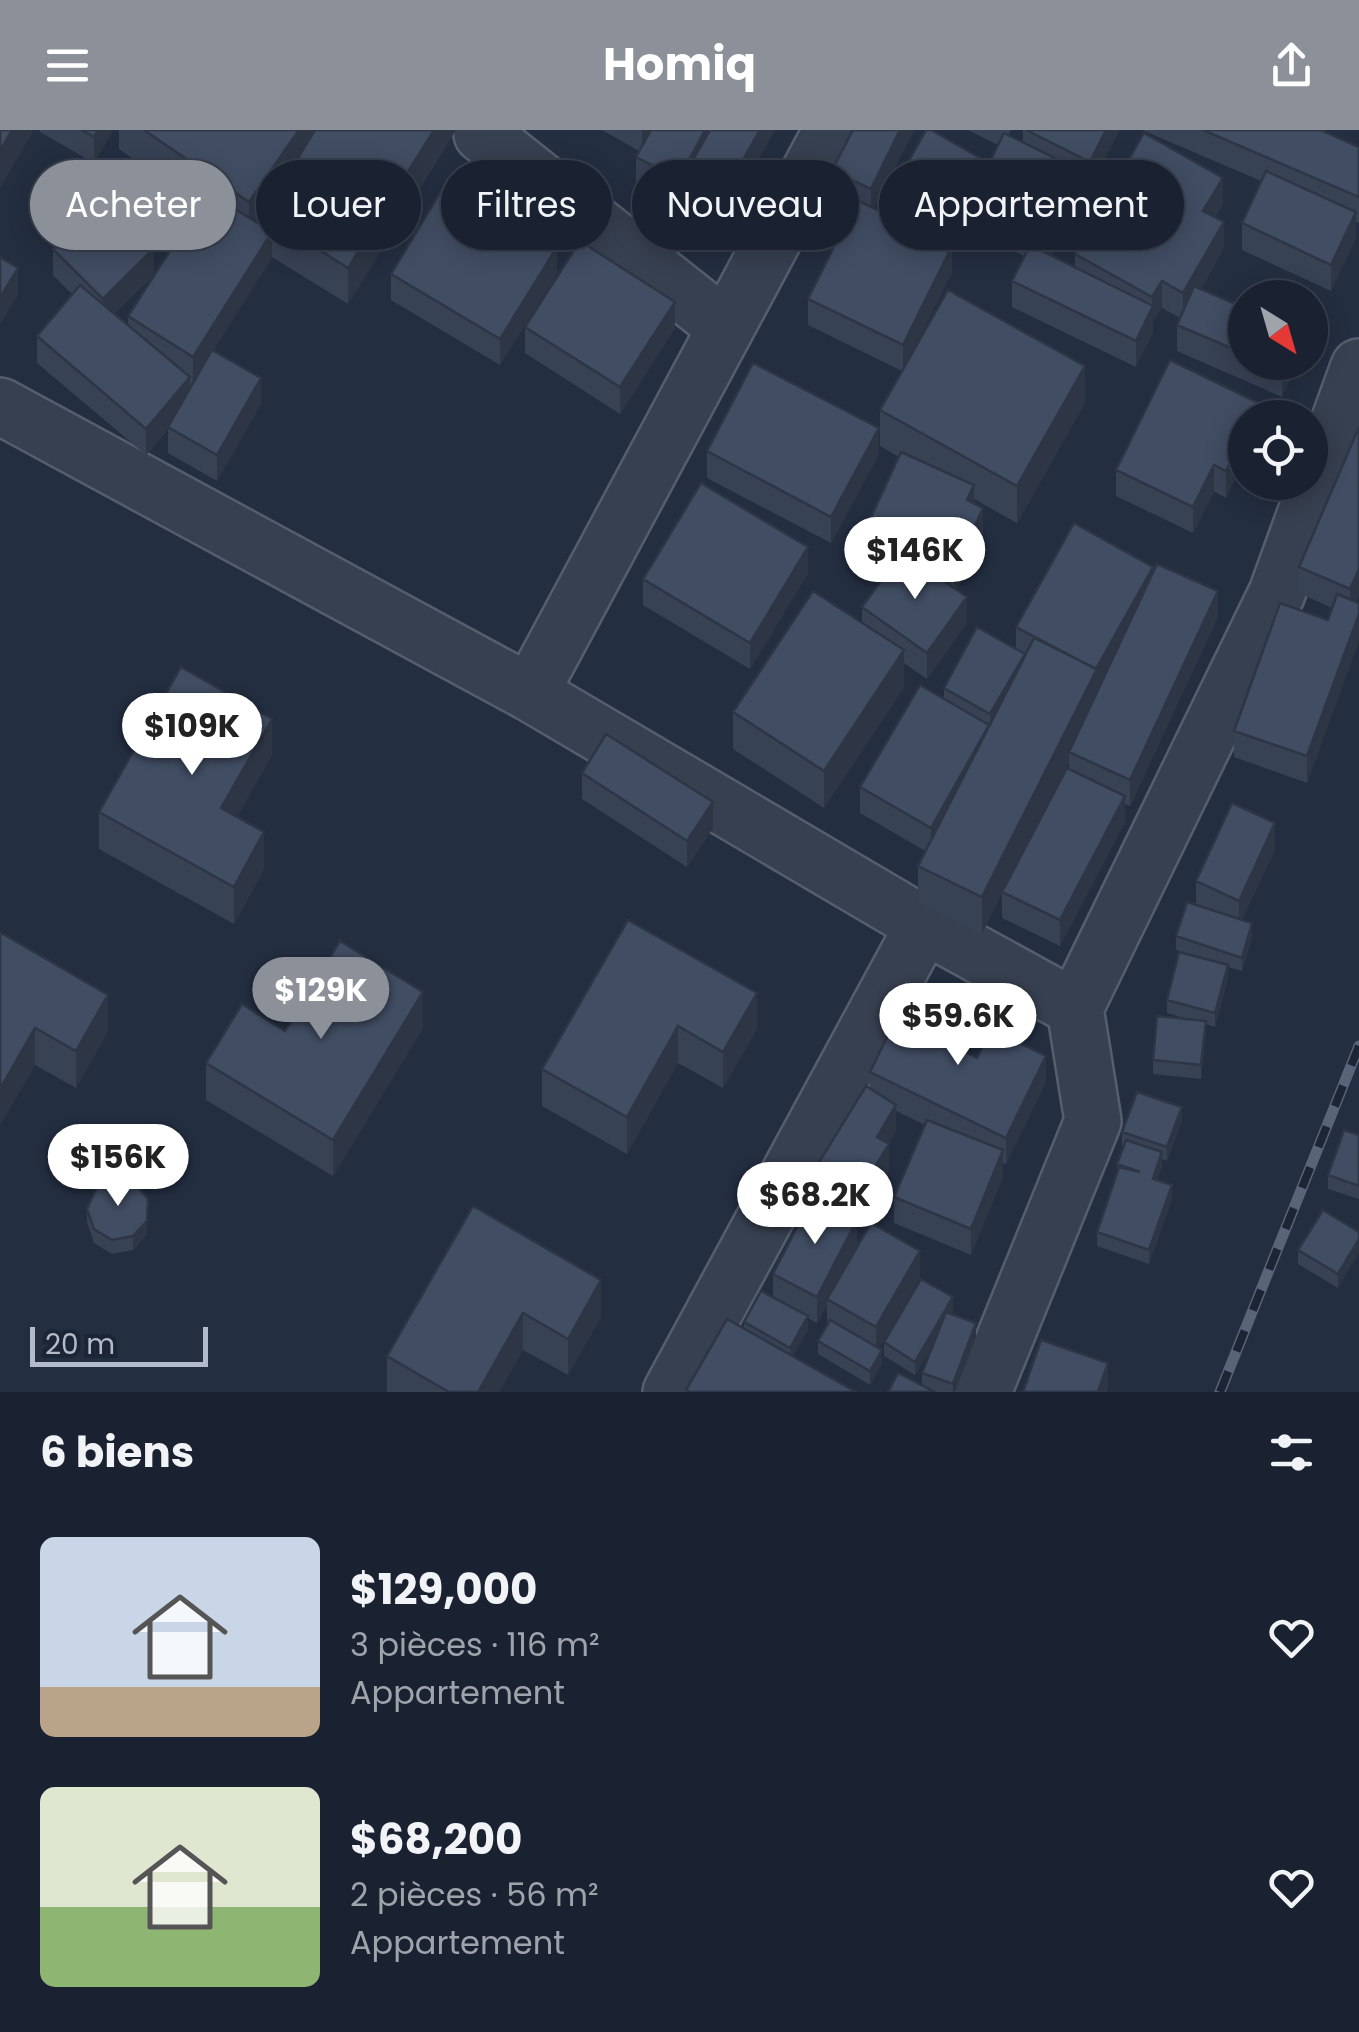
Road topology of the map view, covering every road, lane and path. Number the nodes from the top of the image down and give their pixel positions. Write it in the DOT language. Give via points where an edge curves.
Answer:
graph roads {
  1 [pos="484,130"];
  2 [pos="832,130"];
  3 [pos="724,326"];
  4 [pos="1359,367"];
  5 [pos="0,406"];
  6 [pos="530,693"];
  7 [pos="924,926"];
  8 [pos="1075,1008"];
  9 [pos="671,1392"];
  10 [pos="984,1392"];
  1 -- 3 [label="street"];
  2 -- 3 [label="street"];
  3 -- 6 [label="street"];
  4 -- 8 [label="street" via="1277,593"];
  5 -- 6 [label="street"];
  6 -- 7 [label="street"];
  7 -- 8 [label="street"];
  7 -- 9 [label="street"];
  8 -- 10 [label="street" via="1093,1122"];
}
